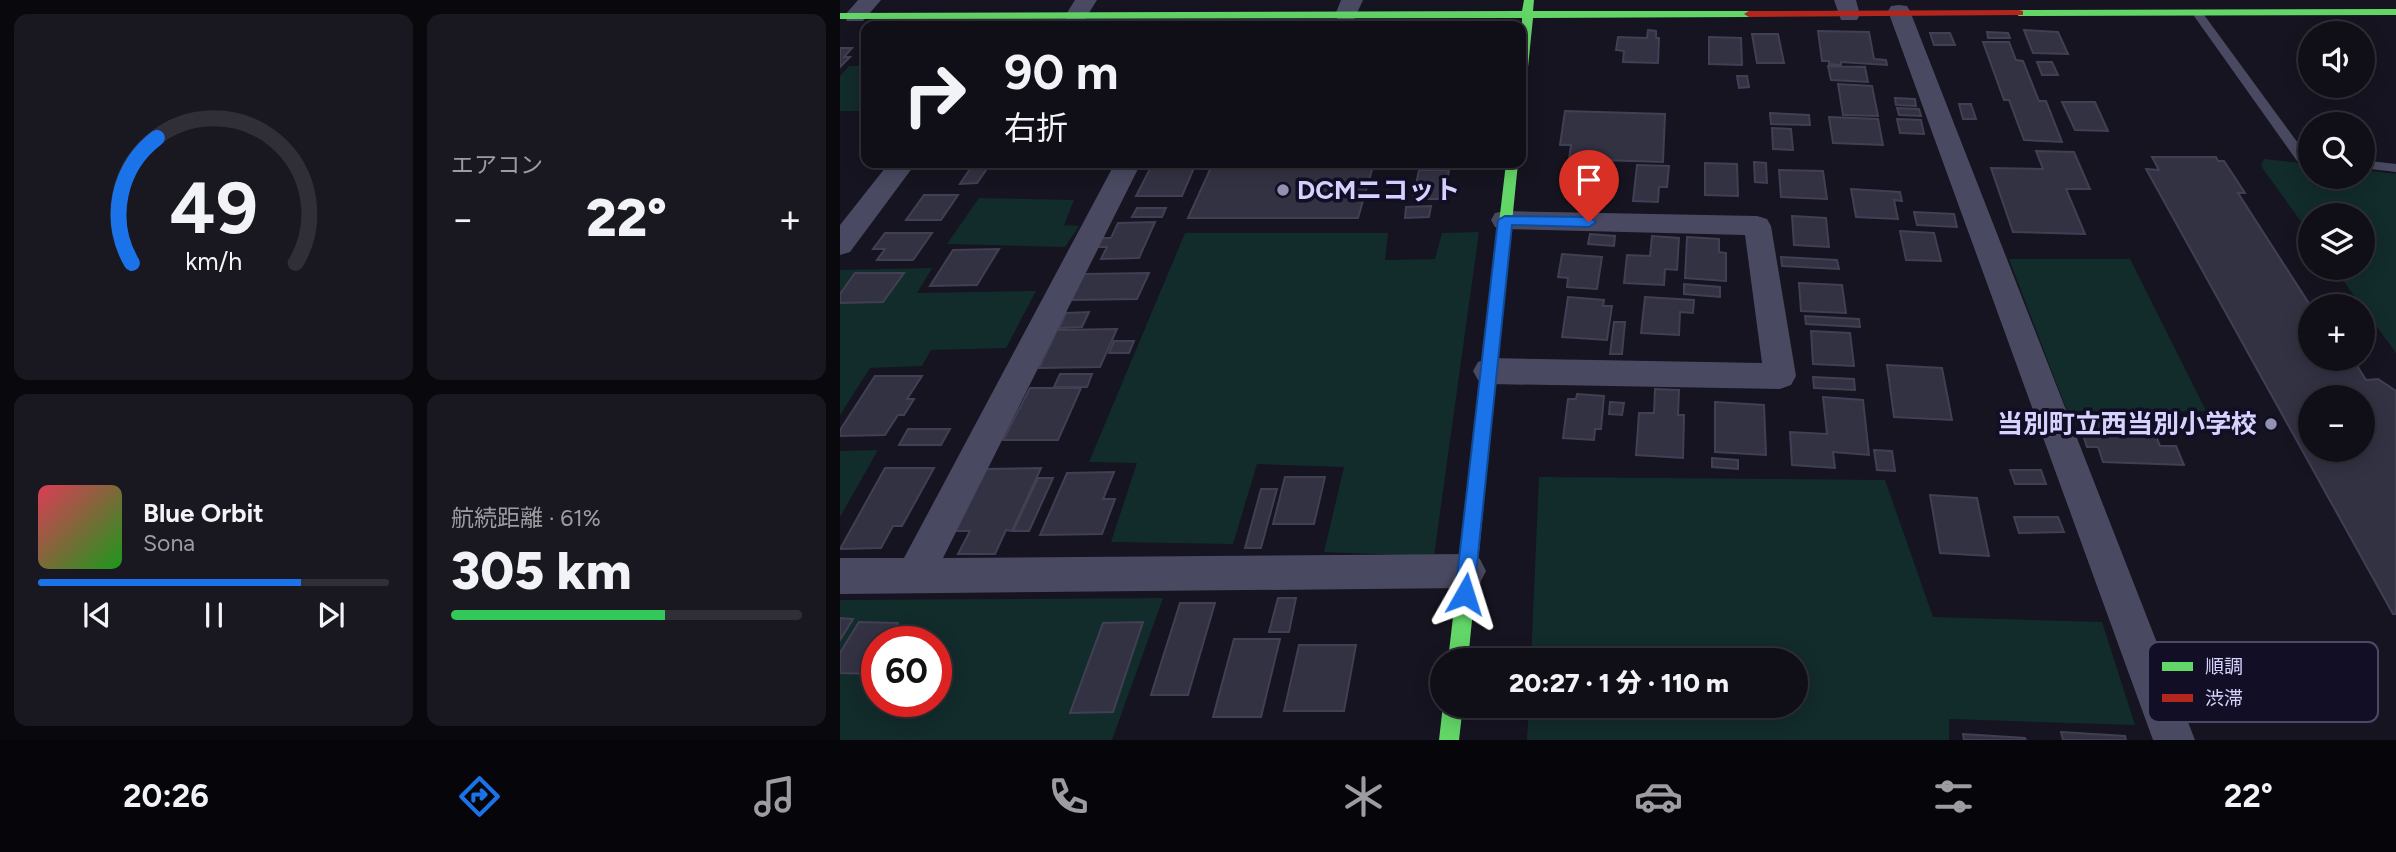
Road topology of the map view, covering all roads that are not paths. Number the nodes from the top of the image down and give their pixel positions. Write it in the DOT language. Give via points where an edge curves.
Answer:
graph roads {
  1 [pos="870,0"];
  2 [pos="1847,7"];
  3 [pos="1081,8"];
  4 [pos="1349,8"];
  5 [pos="1528,8"];
  6 [pos="1899,11"];
  7 [pos="2396,12"];
  8 [pos="2198,14"];
  9 [pos="848,16"];
  10 [pos="1014,21"];
  11 [pos="1201,21"];
  12 [pos="1526,28"];
  13 [pos="2298,152"];
  14 [pos="2375,166"];
  15 [pos="900,168"];
  16 [pos="1125,168"];
  17 [pos="1511,168"];
  18 [pos="2396,168"];
  19 [pos="1505,220"];
  20 [pos="840,245"];
  21 [pos="1489,371"];
  22 [pos="1467,571"];
  23 [pos="840,576"];
  24 [pos="914,576"];
  25 [pos="1459,648"];
  26 [pos="2148,671"];
  27 [pos="1452,718"];
  28 [pos="2167,722"];
  29 [pos="1449,740"];
  30 [pos="2174,740"];
  1 -- 9 [label="street"];
  2 -- 5 [label="street"];
  2 -- 6 [label="street"];
  3 -- 10 [label="street"];
  3 -- 11 [label="street"];
  4 -- 5 [label="street"];
  4 -- 11 [label="street"];
  5 -- 12 [label="street"];
  6 -- 8 [label="street"];
  6 -- 26 [label="street"];
  7 -- 8 [label="street"];
  8 -- 13 [label="lane"];
  9 -- 10 [label="street"];
  14 -- 18 [label="lane"];
  15 -- 20 [label="street"];
  16 -- 24 [label="street"];
  17 -- 19 [label="street"];
  19 -- 21 [label="street"];
  19 -- 21 [label="street" via="1757,226 1780,376"];
  21 -- 22 [label="street"];
  22 -- 24 [label="street"];
  22 -- 25 [label="street"];
  23 -- 24 [label="street"];
  27 -- 29 [label="street"];
  28 -- 30 [label="street"];
}
